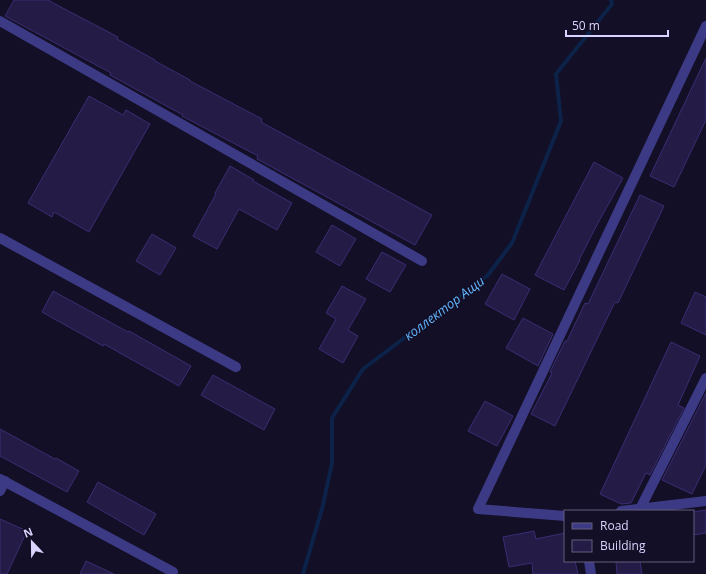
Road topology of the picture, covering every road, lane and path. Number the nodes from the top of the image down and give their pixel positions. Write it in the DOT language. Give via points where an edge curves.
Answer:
graph roads {
  1 [pos="0,21"];
  2 [pos="706,26"];
  3 [pos="0,238"];
  4 [pos="422,261"];
  5 [pos="236,367"];
  6 [pos="706,378"];
  7 [pos="3,480"];
  8 [pos="0,491"];
  9 [pos="706,500"];
  10 [pos="642,508"];
  11 [pos="628,510"];
  12 [pos="564,516"];
  13 [pos="588,562"];
  14 [pos="173,572"];
  15 [pos="591,574"];
  1 -- 4 [label="street"];
  2 -- 12 [label="street" via="478,509"];
  3 -- 5 [label="street"];
  6 -- 10 [label="street"];
  7 -- 8 [label="street"];
  7 -- 14 [label="street"];
  9 -- 10 [label="street"];
  10 -- 11 [label="street"];
  13 -- 15 [label="street"];
}
